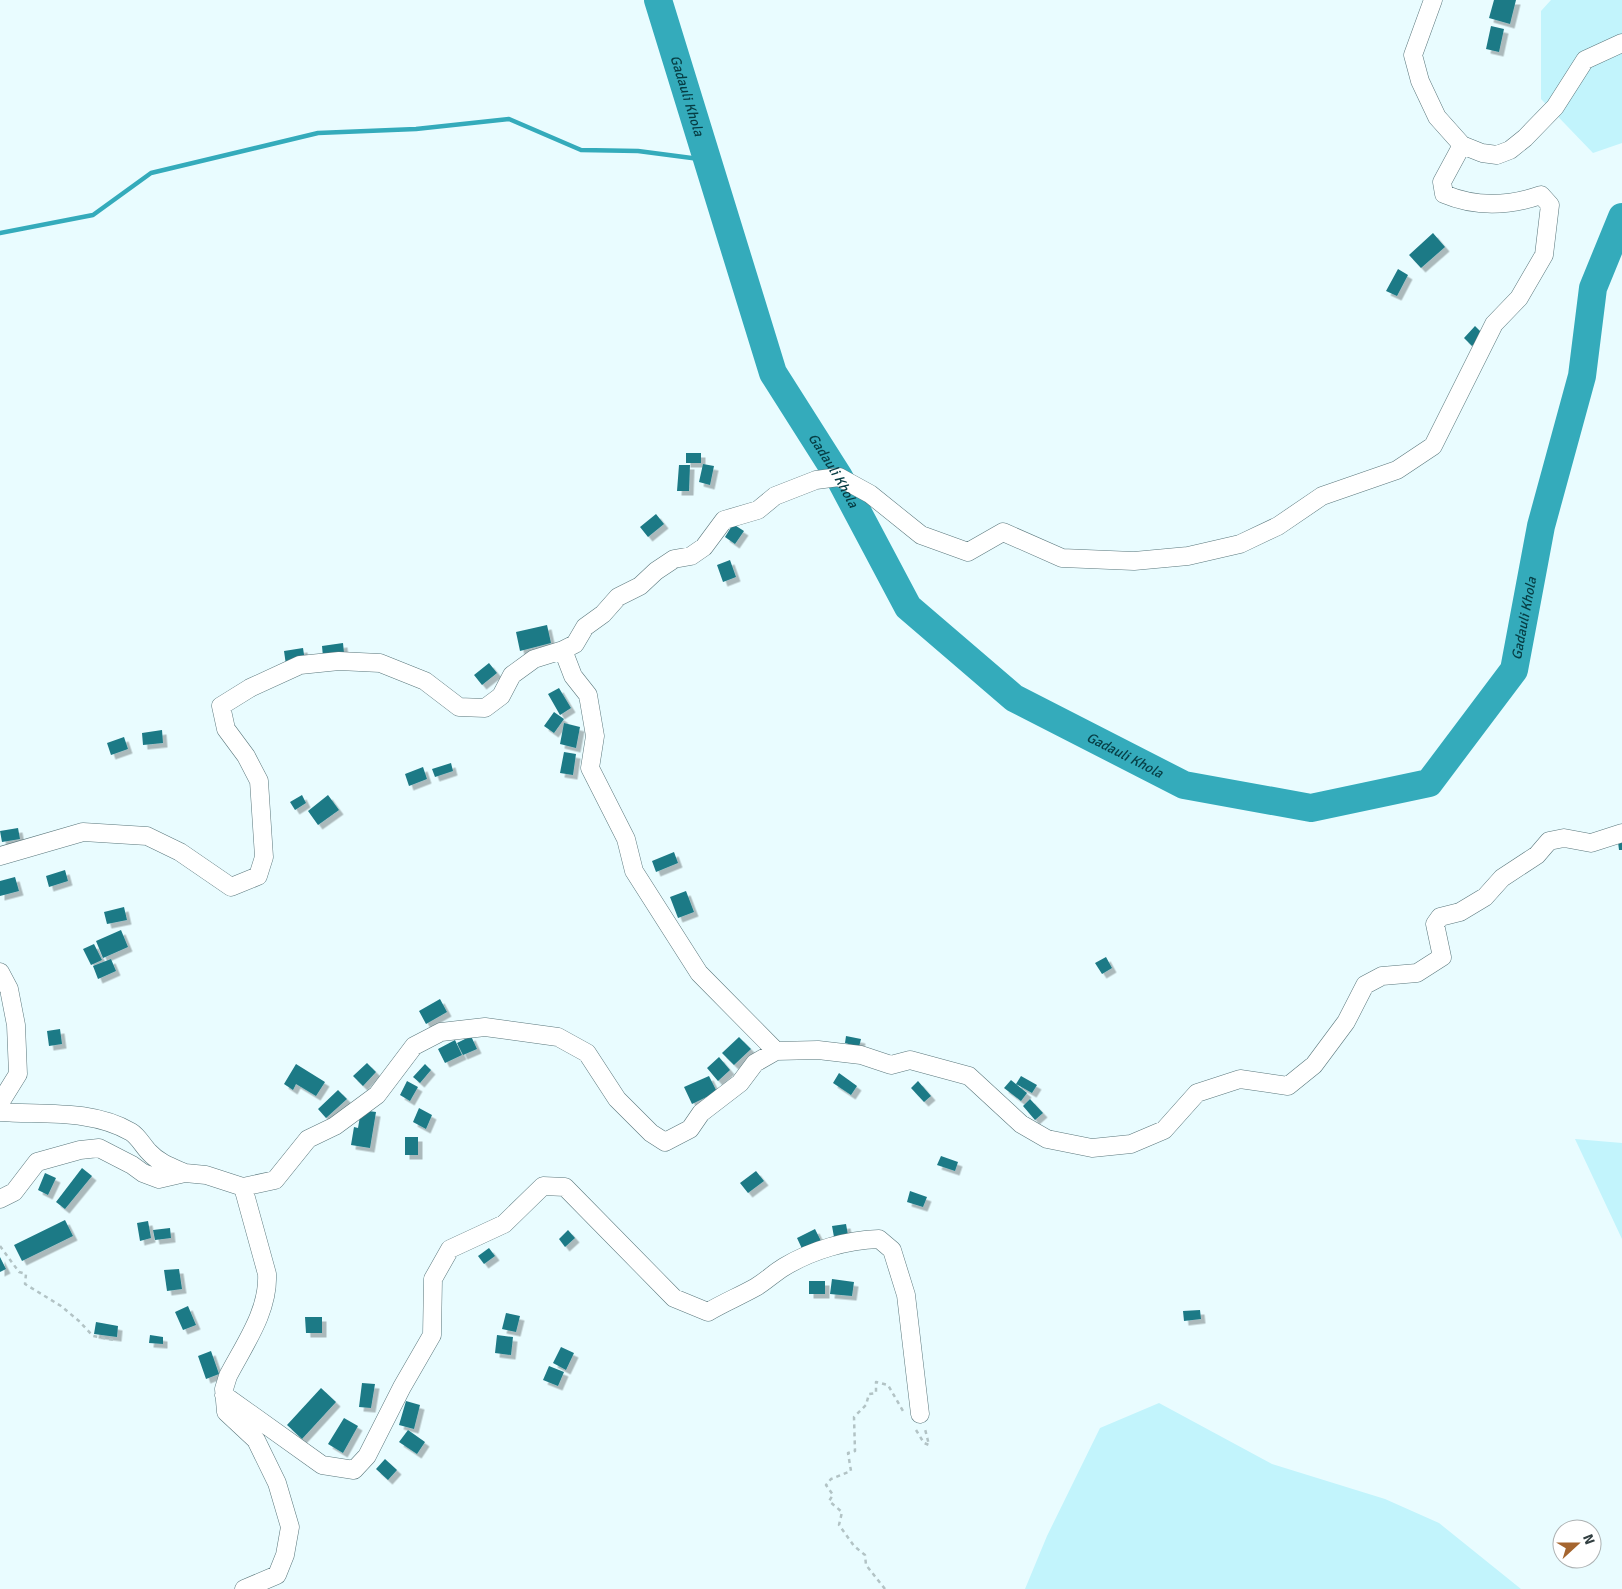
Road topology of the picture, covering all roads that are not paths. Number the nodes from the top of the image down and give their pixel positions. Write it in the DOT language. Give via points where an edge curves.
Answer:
graph roads {
  1 [pos="1432,0"];
  2 [pos="1622,42"];
  3 [pos="1462,145"];
  4 [pos="563,650"];
  5 [pos="1622,832"];
  6 [pos="0,856"];
  7 [pos="0,972"];
  8 [pos="776,1051"];
  9 [pos="0,1103"];
  10 [pos="0,1112"];
  11 [pos="184,1173"];
  12 [pos="243,1187"];
  13 [pos="0,1199"];
  14 [pos="224,1395"];
  15 [pos="914,1420"];
  16 [pos="244,1589"];
  1 -- 3 [label="street" via="1413,55 1420,81 1437,117"];
  2 -- 3 [label="street" via="1585,60 1555,107 1510,150 1497,156"];
  3 -- 4 [label="street" via="1442,182 1444,194 1500,205 1541,195 1550,205 1544,255 1519,298 1494,324 1433,446 1397,470 1322,496 1278,526 1240,544 1188,556 1134,561 1062,558 1003,532 968,552 921,535 870,494 839,477 816,480 775,496 758,510 724,520 704,547 691,556 674,559 640,586 618,597 585,627 575,644"];
  4 -- 6 [label="street" via="534,659 512,675 501,696 484,708 459,706 425,681 380,663 339,660 300,665 250,688 221,706 226,730 246,756 259,781 263,812 264,856 258,876 232,888 180,852 147,836 83,832"];
  4 -- 8 [label="street" via="573,676 588,695 595,736 590,768 626,839 634,870 699,974"];
  5 -- 8 [label="street" via="1591,843 1564,838 1549,841 1537,855 1502,878 1485,897 1460,912 1440,917 1435,924 1442,957 1417,973 1382,976 1365,985 1346,1022 1314,1065 1288,1086 1240,1078 1196,1093 1164,1130 1131,1144 1092,1148 1047,1139 1021,1124 970,1076 910,1060 891,1065 861,1055 818,1050"];
  7 -- 9 [label="street" via="9,989 16,1025 18,1074"];
  8 -- 12 [label="street" via="755,1064 740,1083 701,1113 690,1129 665,1142 651,1133 617,1099 587,1053 558,1037 485,1027 441,1032 414,1046 377,1094 335,1126 308,1139 275,1180"];
  10 -- 11 [label="street" via="70,1115 105,1121 133,1132 149,1153 163,1164"];
  11 -- 12 [label="street"];
  11 -- 13 [label="street" via="159,1179 99,1148 80,1150 37,1162 14,1192"];
  12 -- 14 [label="street" via="268,1286 264,1305 228,1376"];
  14 -- 15 [label="street" via="322,1465 354,1470 367,1456 432,1335 433,1279 450,1249 504,1224 543,1186 565,1187 674,1298 708,1312 756,1287 799,1259 859,1240 879,1239 892,1250 906,1296"];
  14 -- 16 [label="street" via="226,1412 256,1440 276,1483 290,1527 285,1555 277,1574"];
}
